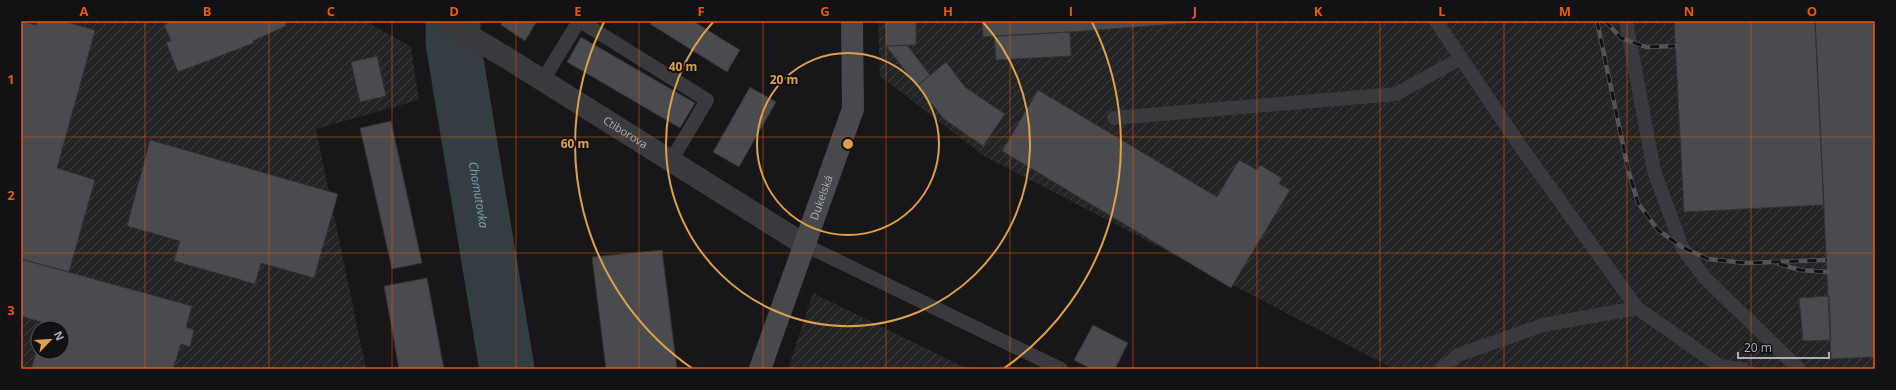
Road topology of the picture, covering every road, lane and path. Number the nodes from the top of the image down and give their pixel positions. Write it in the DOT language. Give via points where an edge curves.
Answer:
graph roads {
  1 [pos="445,21"];
  2 [pos="580,21"];
  3 [pos="852,21"];
  4 [pos="1436,21"];
  5 [pos="1626,21"];
  6 [pos="1461,58"];
  7 [pos="544,80"];
  8 [pos="1114,118"];
  9 [pos="671,161"];
  10 [pos="805,244"];
  11 [pos="1637,308"];
  12 [pos="760,369"];
  13 [pos="1061,369"];
  14 [pos="1442,369"];
  15 [pos="1743,369"];
  16 [pos="1800,369"];
  1 -- 7 [label="street, Ctiborova"];
  2 -- 7 [label="lane"];
  2 -- 9 [label="lane" via="707,100"];
  3 -- 10 [label="street, Dukelská" via="853,109"];
  4 -- 6 [label="lane"];
  5 -- 16 [label="lane" via="1654,171 1682,247 1705,278"];
  6 -- 8 [label="lane" via="1396,94"];
  6 -- 11 [label="lane" via="1518,143"];
  7 -- 9 [label="street, Ctiborova"];
  9 -- 10 [label="street, Ctiborova"];
  10 -- 12 [label="street, Dukelská"];
  10 -- 13 [label="lane"];
  11 -- 14 [label="lane" via="1543,325 1458,354"];
  11 -- 15 [label="lane" via="1720,366"];
}
